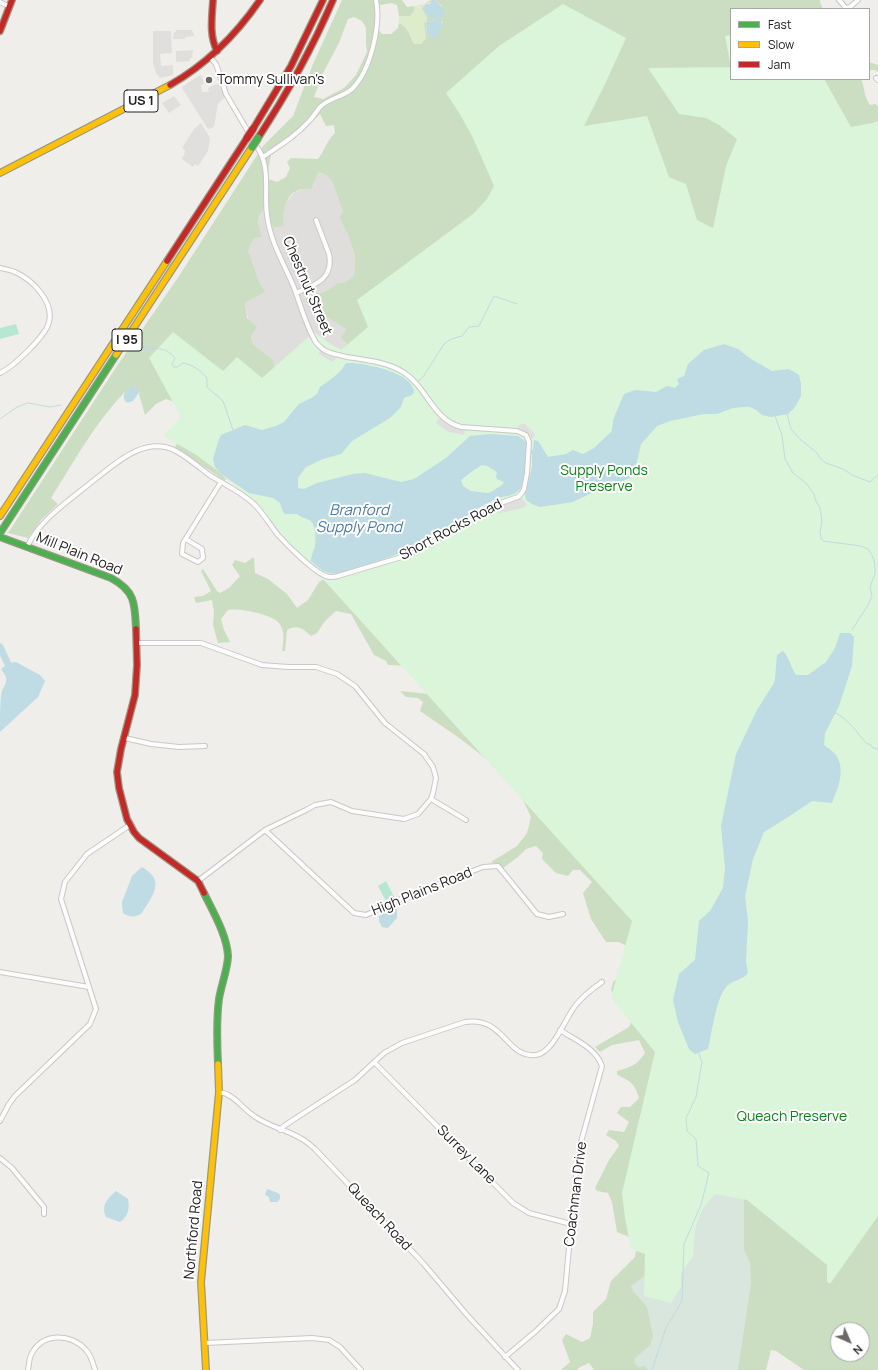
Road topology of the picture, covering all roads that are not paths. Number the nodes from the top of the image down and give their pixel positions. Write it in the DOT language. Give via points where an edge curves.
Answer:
graph roads {
  1 [pos="213,0"];
  2 [pos="260,0"];
  3 [pos="322,0"];
  4 [pos="334,0"];
  5 [pos="376,0"];
  6 [pos="839,0"];
  7 [pos="858,0"];
  8 [pos="0,2"];
  9 [pos="11,4"];
  10 [pos="0,32"];
  11 [pos="217,51"];
  12 [pos="210,57"];
  13 [pos="263,157"];
  14 [pos="0,173"];
  15 [pos="316,220"];
  16 [pos="0,268"];
  17 [pos="296,293"];
  18 [pos="0,373"];
  19 [pos="528,438"];
  20 [pos="221,482"];
  21 [pos="0,516"];
  22 [pos="0,534"];
  23 [pos="186,538"];
  24 [pos="27,547"];
  25 [pos="136,643"];
  26 [pos="125,738"];
  27 [pos="205,746"];
  28 [pos="431,799"];
  29 [pos="466,820"];
  30 [pos="130,826"];
  31 [pos="265,830"];
  32 [pos="198,882"];
  33 [pos="563,914"];
  34 [pos="0,972"];
  35 [pos="602,982"];
  36 [pos="89,987"];
  37 [pos="560,1030"];
  38 [pos="375,1063"];
  39 [pos="219,1092"];
  40 [pos="0,1121"];
  41 [pos="280,1130"];
  42 [pos="0,1158"];
  43 [pos="44,1214"];
  44 [pos="571,1224"];
  45 [pos="205,1343"];
  46 [pos="505,1357"];
  47 [pos="28,1370"];
  48 [pos="95,1370"];
  49 [pos="206,1370"];
  50 [pos="361,1370"];
  51 [pos="518,1370"];
  1 -- 11 [label="main road" via="212,36"];
  2 -- 11 [label="main road, US 1"];
  3 -- 21 [label="main road, I 95, bridge" via="299,51 253,129"];
  4 -- 22 [label="main road, I 95, bridge" via="302,67 258,138"];
  5 -- 13 [label="street" via="378,12 375,40 357,83 344,94 324,104 302,128"];
  6 -- 7 [label="street" via="846,8 850,8"];
  8 -- 9 [label="street"];
  9 -- 10 [label="main road"];
  11 -- 12 [label="main road, US 1"];
  12 -- 13 [label="street, Chestnut Street" via="216,64 226,94"];
  12 -- 14 [label="main road, US 1" via="168,87"];
  13 -- 17 [label="street, Chestnut Street" via="269,228"];
  15 -- 17 [label="street" via="329,254 328,270 321,281"];
  16 -- 18 [label="street" via="14,271 24,277 46,301 50,312 49,324 31,348"];
  17 -- 19 [label="street, Chestnut Street" via="313,339 325,351 376,362 402,372 420,388 440,416 452,425 517,431"];
  19 -- 20 [label="street, Short Rocks Road" via="525,483 520,496 484,510 449,533 405,556 338,576 325,576 313,568 283,541 253,503"];
  20 -- 23 [label="street"];
  20 -- 24 [label="street, Short Rocks Road" via="172,449 152,446 142,448 114,464 58,508"];
  22 -- 24 [label="main road, Mill Plain Road"];
  23 -- 23 [label="street" via="182,554 198,562 203,558 202,549"];
  24 -- 25 [label="main road, Mill Plain Road" via="120,583 134,602"];
  25 -- 26 [label="main road, Mill Plain Road" via="135,695"];
  25 -- 28 [label="street" via="201,643 262,665 316,667 337,674 355,686 385,724 424,754 433,767 436,778"];
  26 -- 27 [label="street" via="179,747"];
  26 -- 30 [label="main road, Mill Plain Road" via="117,777"];
  28 -- 29 [label="street"];
  28 -- 31 [label="street" via="418,814 404,819 352,811 331,802 315,804"];
  30 -- 32 [label="main road, Mill Plain Road" via="139,838"];
  30 -- 36 [label="street" via="87,854 66,882 61,899"];
  31 -- 32 [label="street"];
  31 -- 33 [label="street, High Plains Road" via="354,913 366,915 483,868 498,866 537,914 549,917"];
  32 -- 39 [label="main road, Mill Plain Road" via="215,916 226,944 228,958 216,1026"];
  34 -- 36 [label="street"];
  35 -- 37 [label="street" via="575,1006"];
  36 -- 40 [label="street" via="96,1009 90,1024 15,1096"];
  37 -- 38 [label="street" via="543,1053 531,1055 518,1051 494,1027 474,1020 402,1043 384,1053"];
  37 -- 44 [label="street, Coachman Drive" via="594,1052 600,1058 602,1066 581,1142"];
  38 -- 41 [label="street" via="342,1089"];
  38 -- 44 [label="street, Surrey Lane" via="513,1203 529,1213"];
  39 -- 41 [label="street, Queach Road" via="228,1093 254,1117"];
  39 -- 45 [label="main road, Northford Road" via="201,1282"];
  41 -- 46 [label="street, Queach Road" via="302,1139 320,1153 423,1263"];
  42 -- 43 [label="street" via="12,1168 44,1207"];
  44 -- 46 [label="street, Coachman Drive" via="565,1291 559,1309"];
  45 -- 49 [label="main road, Northford Road"];
  45 -- 50 [label="street" via="312,1338 329,1340 340,1346"];
  46 -- 51 [label="street, Queach Road"];
  47 -- 48 [label="street" via="31,1356 37,1346 47,1339 61,1338 74,1340 86,1350"];
}
